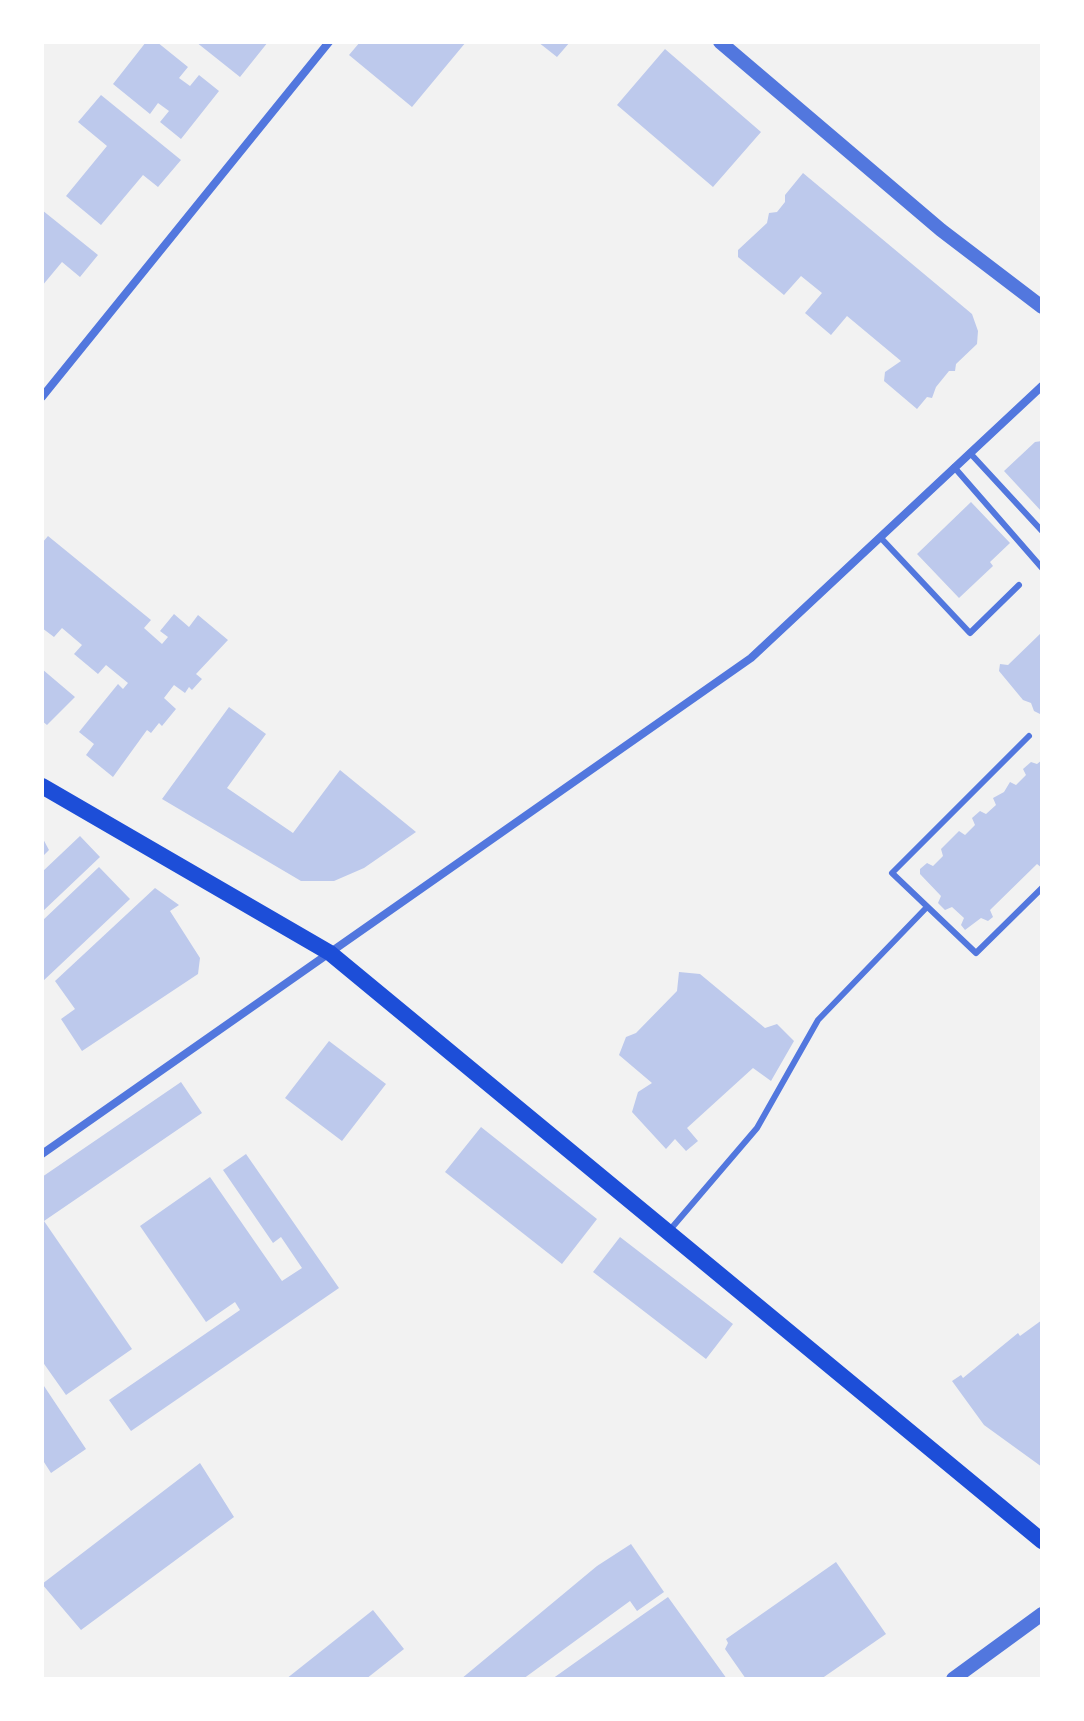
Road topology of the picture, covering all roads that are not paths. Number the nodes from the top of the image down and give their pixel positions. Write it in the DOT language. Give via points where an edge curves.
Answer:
graph roads {
  1 [pos="329,42"];
  2 [pos="720,42"];
  3 [pos="1042,307"];
  4 [pos="1042,386"];
  5 [pos="42,397"];
  6 [pos="970,453"];
  7 [pos="954,467"];
  8 [pos="1042,531"];
  9 [pos="880,537"];
  10 [pos="1042,568"];
  11 [pos="1019,585"];
  12 [pos="1029,736"];
  13 [pos="42,786"];
  14 [pos="1042,888"];
  15 [pos="927,907"];
  16 [pos="330,953"];
  17 [pos="42,1154"];
  18 [pos="668,1232"];
  19 [pos="1042,1541"];
  20 [pos="1042,1614"];
  21 [pos="953,1679"];
  1 -- 5 [label="street"];
  2 -- 3 [label="street" via="941,230"];
  4 -- 6 [label="street"];
  6 -- 7 [label="street"];
  6 -- 8 [label="lane"];
  7 -- 9 [label="street"];
  7 -- 10 [label="lane"];
  9 -- 11 [label="lane" via="970,633"];
  9 -- 16 [label="street" via="751,658"];
  12 -- 15 [label="lane" via="892,873"];
  13 -- 16 [label="main road"];
  14 -- 15 [label="lane" via="976,953"];
  15 -- 18 [label="lane" via="818,1020 757,1128"];
  16 -- 17 [label="street"];
  16 -- 18 [label="main road"];
  18 -- 19 [label="main road"];
  20 -- 21 [label="street"];
}
